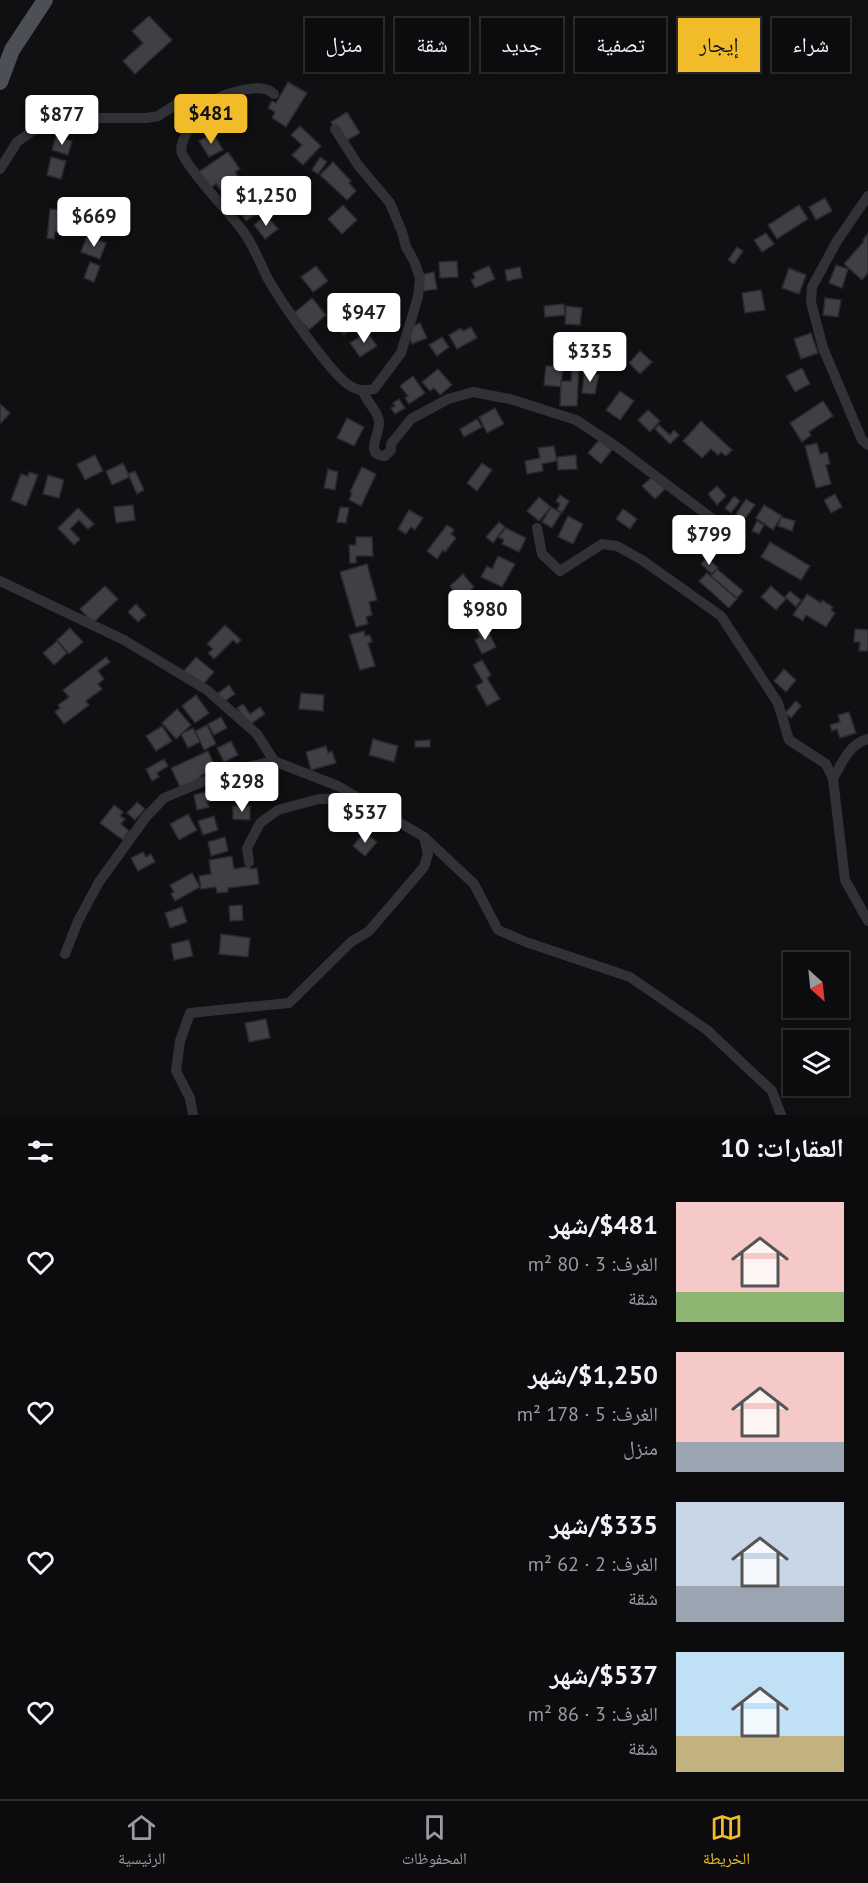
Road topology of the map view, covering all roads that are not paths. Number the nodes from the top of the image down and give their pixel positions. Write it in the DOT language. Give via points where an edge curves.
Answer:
graph roads {
  1 [pos="45,0"];
  2 [pos="0,82"];
  3 [pos="274,94"];
  4 [pos="195,116"];
  5 [pos="335,129"];
  6 [pos="0,169"];
  7 [pos="868,196"];
  8 [pos="363,391"];
  9 [pos="868,445"];
  10 [pos="537,528"];
  11 [pos="741,537"];
  12 [pos="0,580"];
  13 [pos="868,740"];
  14 [pos="274,761"];
  15 [pos="833,779"];
  16 [pos="359,798"];
  17 [pos="424,837"];
  18 [pos="249,862"];
  19 [pos="868,921"];
  20 [pos="65,954"];
  21 [pos="193,1115"];
  22 [pos="782,1115"];
  1 -- 2 [label="main road" via="12,50"];
  3 -- 4 [label="street" via="252,88 222,96"];
  4 -- 6 [label="street" via="190,104 180,102 147,118 76,118 44,123 17,142"];
  4 -- 8 [label="street" via="183,140 182,154 243,231 278,295 306,335 350,387"];
  5 -- 8 [label="street" via="358,165 390,203 420,278 401,353 374,389"];
  7 -- 9 [label="street" via="812,287 811,302 823,348 862,440"];
  8 -- 11 [label="street" via="378,421 373,448 380,456 391,450 391,444 411,419 448,399 473,393 510,399 576,420"];
  10 -- 15 [label="street" via="542,554 560,571 602,544 617,546 721,616 778,703 789,740 826,764"];
  12 -- 14 [label="street" via="124,640 207,690 257,734"];
  13 -- 15 [label="street" via="860,741 847,754"];
  14 -- 16 [label="street"];
  14 -- 20 [label="street" via="226,771 165,798 146,817 99,882"];
  15 -- 19 [label="street" via="845,880"];
  16 -- 17 [label="street"];
  16 -- 18 [label="street" via="319,799 278,810 260,823 247,848"];
  17 -- 21 [label="street" via="428,854 424,867 369,931 351,942 289,1003 190,1013 180,1041 176,1071 190,1098"];
  17 -- 22 [label="street" via="474,884 498,930 630,977 707,1030 772,1091"];
}
